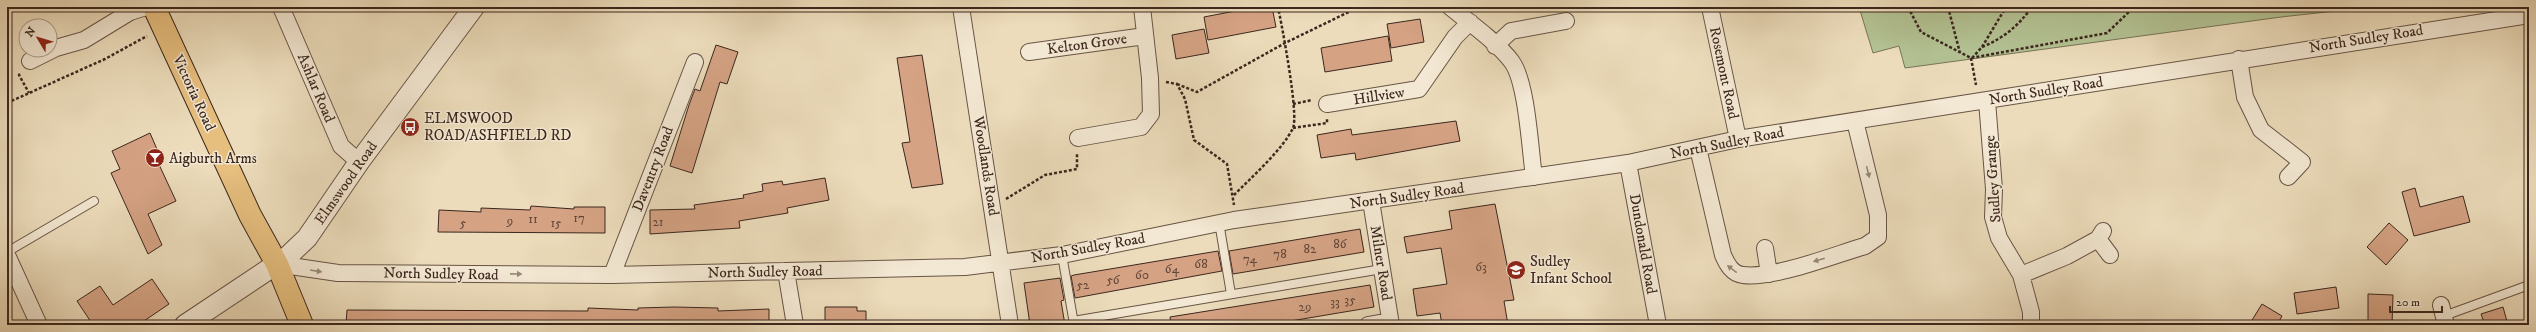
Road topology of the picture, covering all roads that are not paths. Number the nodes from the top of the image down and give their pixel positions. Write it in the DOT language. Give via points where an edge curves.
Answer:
graph roads {
  1 [pos="146,7"];
  2 [pos="154,7"];
  3 [pos="281,7"];
  4 [pos="474,7"];
  5 [pos="961,7"];
  6 [pos="1142,7"];
  7 [pos="1450,7"];
  8 [pos="1710,7"];
  9 [pos="2529,15"];
  10 [pos="1566,21"];
  11 [pos="1470,22"];
  12 [pos="1145,36"];
  13 [pos="1496,46"];
  14 [pos="1029,52"];
  15 [pos="2240,59"];
  16 [pos="30,60"];
  17 [pos="695,62"];
  18 [pos="1983,101"];
  19 [pos="1327,104"];
  20 [pos="1855,121"];
  21 [pos="1078,138"];
  22 [pos="1738,139"];
  23 [pos="1698,148"];
  24 [pos="359,162"];
  25 [pos="1628,163"];
  26 [pos="1534,177"];
  27 [pos="2288,178"];
  28 [pos="1371,201"];
  29 [pos="94,202"];
  30 [pos="1227,221"];
  31 [pos="1765,248"];
  32 [pos="7,254"];
  33 [pos="1062,255"];
  34 [pos="2110,255"];
  35 [pos="1001,262"];
  36 [pos="277,264"];
  37 [pos="1382,269"];
  38 [pos="786,271"];
  39 [pos="1769,274"];
  40 [pos="612,275"];
  41 [pos="2021,275"];
  42 [pos="2529,285"];
  43 [pos="1231,294"];
  44 [pos="2443,315"];
  45 [pos="1074,323"];
  46 [pos="1391,323"];
  47 [pos="39,325"];
  48 [pos="185,325"];
  49 [pos="302,325"];
  50 [pos="795,325"];
  51 [pos="1010,325"];
  52 [pos="1368,325"];
  53 [pos="1658,325"];
  54 [pos="2031,325"];
  1 -- 16 [label="street" via="130,12 84,40 56,48"];
  2 -- 36 [label="main road, Victoria Road" via="250,215"];
  3 -- 24 [label="street, Ashlar Road" via="341,146"];
  4 -- 24 [label="street, Elmswood Road"];
  5 -- 35 [label="street, Woodlands Road"];
  6 -- 12 [label="street, Kelton Grove"];
  7 -- 11 [label="street"];
  8 -- 22 [label="street, Rosemont Road"];
  9 -- 15 [label="street, North Sudley Road"];
  10 -- 13 [label="street" via="1511,30"];
  11 -- 13 [label="street"];
  11 -- 19 [label="street, Hillview" via="1455,37 1419,89"];
  12 -- 14 [label="street, Kelton Grove"];
  12 -- 21 [label="street, Kelton Grove" via="1151,114 1141,127"];
  13 -- 26 [label="street" via="1512,62 1520,80"];
  15 -- 18 [label="street, North Sudley Road"];
  15 -- 27 [label="street" via="2245,96 2261,130 2302,162"];
  17 -- 40 [label="street, Daventry Road"];
  18 -- 20 [label="street, North Sudley Road"];
  18 -- 41 [label="street, Sudley Grange" via="1994,189 1993,217 1999,238"];
  20 -- 22 [label="street, North Sudley Road"];
  20 -- 39 [label="street, one-way" via="1878,215 1878,237 1865,246"];
  22 -- 23 [label="street, North Sudley Road"];
  23 -- 25 [label="street, North Sudley Road"];
  39 -- 23 [label="street, one-way" via="1743,275 1727,265"];
  24 -- 36 [label="street, Elmswood Road" via="307,238"];
  25 -- 26 [label="street, North Sudley Road"];
  25 -- 53 [label="street, Dundonald Road"];
  26 -- 28 [label="street, North Sudley Road"];
  28 -- 30 [label="street, North Sudley Road"];
  28 -- 37 [label="street, Milner Road"];
  29 -- 32 [label="lane"];
  30 -- 33 [label="street, North Sudley Road"];
  30 -- 43 [label="lane"];
  31 -- 39 [label="street"];
  32 -- 47 [label="street"];
  33 -- 35 [label="street, North Sudley Road"];
  33 -- 45 [label="lane"];
  34 -- 41 [label="street" via="2101,235 2067,256"];
  35 -- 38 [label="street, North Sudley Road" via="965,267"];
  35 -- 51 [label="street, Woodlands Road"];
  36 -- 40 [label="street, North Sudley Road, one-way" via="338,273"];
  36 -- 48 [label="street, Elmswood Road"];
  36 -- 49 [label="main road, Victoria Road"];
  37 -- 43 [label="lane"];
  37 -- 46 [label="street, Milner Road"];
  38 -- 40 [label="street, North Sudley Road"];
  38 -- 50 [label="street"];
  41 -- 54 [label="street, Sudley Grange" via="2031,312"];
  42 -- 44 [label="lane"];
  43 -- 45 [label="lane"];
  46 -- 52 [label="street"];
}
